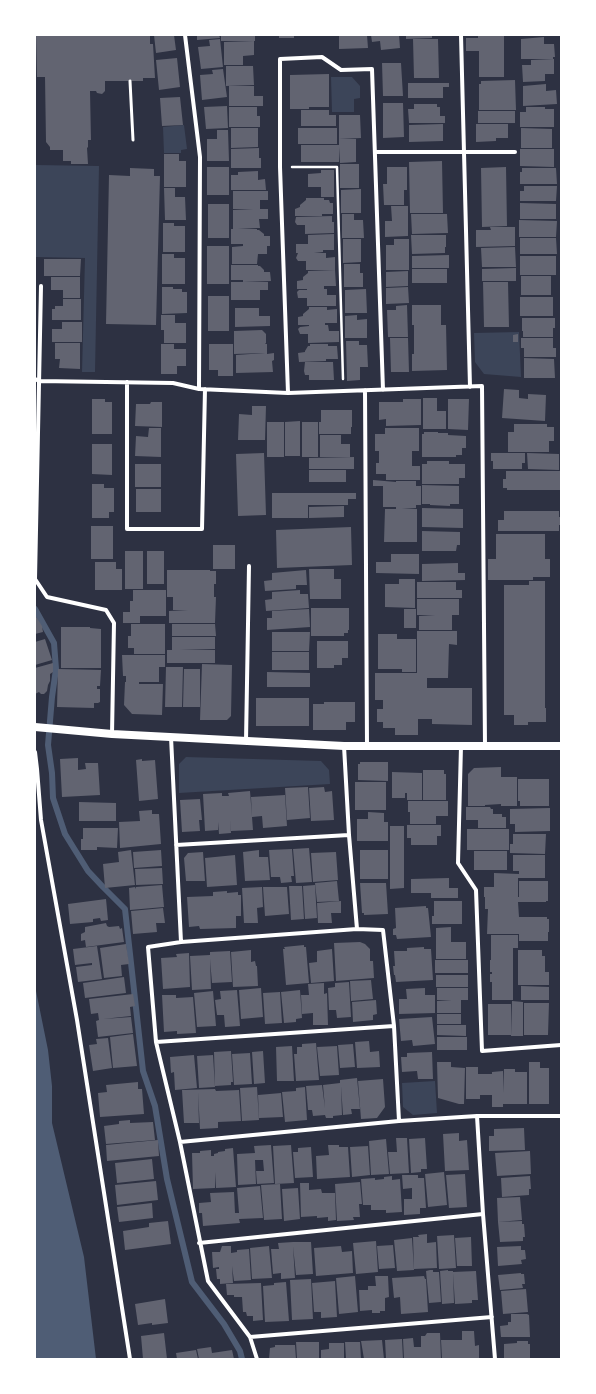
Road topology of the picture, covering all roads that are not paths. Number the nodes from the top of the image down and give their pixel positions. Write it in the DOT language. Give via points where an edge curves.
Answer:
graph roads {
  1 [pos="185,35"];
  2 [pos="461,35"];
  3 [pos="130,81"];
  4 [pos="133,140"];
  5 [pos="375,152"];
  6 [pos="464,152"];
  7 [pos="515,152"];
  8 [pos="41,286"];
  9 [pos="37,380"];
  10 [pos="127,382"];
  11 [pos="470,387"];
  12 [pos="199,389"];
  13 [pos="204,389"];
  14 [pos="365,390"];
  15 [pos="383,390"];
  16 [pos="288,393"];
  17 [pos="249,566"];
  18 [pos="39,727"];
  19 [pos="112,734"];
  20 [pos="171,737"];
  21 [pos="246,741"];
  22 [pos="344,746"];
  23 [pos="367,746"];
  24 [pos="461,746"];
  25 [pos="485,746"];
  26 [pos="561,746"];
  27 [pos="35,752"];
  28 [pos="349,835"];
  29 [pos="176,845"];
  30 [pos="357,929"];
  31 [pos="181,942"];
  32 [pos="394,1026"];
  33 [pos="156,1042"];
  34 [pos="561,1045"];
  35 [pos="477,1116"];
  36 [pos="561,1116"];
  37 [pos="399,1121"];
  38 [pos="180,1142"];
  39 [pos="483,1214"];
  40 [pos="199,1243"];
  41 [pos="492,1317"];
  42 [pos="250,1337"];
  43 [pos="130,1359"];
  44 [pos="257,1359"];
  45 [pos="495,1359"];
  1 -- 12 [label="street" via="200,157"];
  2 -- 6 [label="street"];
  3 -- 4 [label="lane"];
  5 -- 6 [label="street"];
  5 -- 15 [label="street"];
  5 -- 16 [label="street" via="372,69 341,70 322,57 280,59 280,167"];
  6 -- 7 [label="street"];
  6 -- 11 [label="street"];
  8 -- 9 [label="street"];
  9 -- 10 [label="street"];
  9 -- 19 [label="street" via="35,579 47,597 106,610 114,624"];
  10 -- 12 [label="street" via="173,383"];
  10 -- 13 [label="street" via="127,529 202,529"];
  11 -- 15 [label="street"];
  11 -- 25 [label="street" via="482,386"];
  12 -- 13 [label="street"];
  13 -- 16 [label="street"];
  14 -- 15 [label="street"];
  14 -- 16 [label="street"];
  14 -- 23 [label="street"];
  17 -- 21 [label="street"];
  18 -- 19 [label="main road"];
  19 -- 20 [label="main road"];
  20 -- 21 [label="main road"];
  20 -- 29 [label="street"];
  21 -- 22 [label="main road"];
  22 -- 23 [label="main road"];
  22 -- 28 [label="street"];
  23 -- 24 [label="main road"];
  24 -- 25 [label="main road"];
  24 -- 34 [label="street" via="458,863 476,890 482,1051"];
  25 -- 26 [label="main road"];
  27 -- 43 [label="street" via="41,820 77,1020"];
  28 -- 29 [label="street"];
  28 -- 30 [label="street"];
  29 -- 31 [label="street"];
  30 -- 31 [label="street"];
  30 -- 32 [label="street" via="383,930"];
  31 -- 33 [label="street" via="148,947"];
  32 -- 33 [label="street"];
  32 -- 37 [label="street"];
  33 -- 38 [label="street"];
  35 -- 36 [label="street"];
  35 -- 37 [label="street"];
  35 -- 39 [label="street"];
  37 -- 38 [label="street"];
  38 -- 40 [label="street"];
  39 -- 40 [label="street"];
  39 -- 41 [label="street"];
  40 -- 42 [label="street" via="208,1281"];
  41 -- 42 [label="street"];
  41 -- 45 [label="street"];
  42 -- 44 [label="street"];
}
